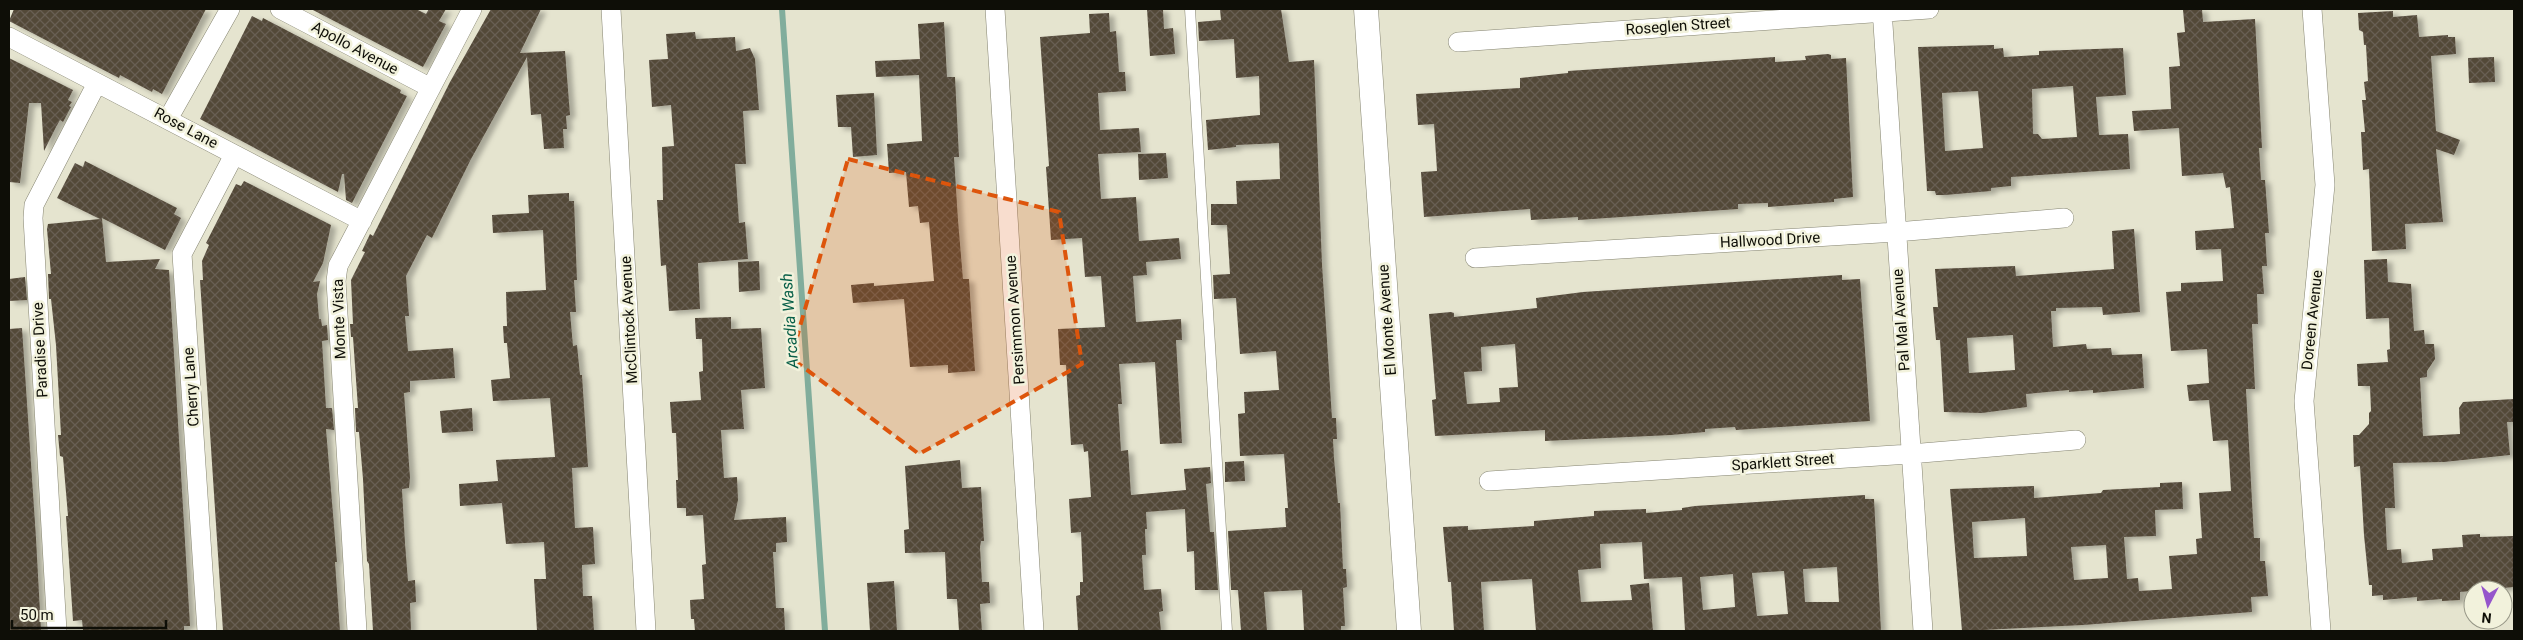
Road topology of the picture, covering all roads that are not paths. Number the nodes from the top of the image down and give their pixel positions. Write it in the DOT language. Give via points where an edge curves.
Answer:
graph roads {
  1 [pos="230,9"];
  2 [pos="280,9"];
  3 [pos="472,9"];
  4 [pos="611,9"];
  5 [pos="995,9"];
  6 [pos="1190,9"];
  7 [pos="1366,9"];
  8 [pos="1929,9"];
  9 [pos="2312,9"];
  10 [pos="1882,10"];
  11 [pos="9,36"];
  12 [pos="1458,42"];
  13 [pos="97,83"];
  14 [pos="431,88"];
  15 [pos="168,119"];
  16 [pos="234,154"];
  17 [pos="2064,218"];
  18 [pos="362,221"];
  19 [pos="1896,232"];
  20 [pos="1474,258"];
  21 [pos="2076,440"];
  22 [pos="1910,454"];
  23 [pos="1490,481"];
  24 [pos="57,631"];
  25 [pos="207,631"];
  26 [pos="357,631"];
  27 [pos="646,631"];
  28 [pos="1034,631"];
  29 [pos="1227,631"];
  30 [pos="1409,631"];
  31 [pos="1923,631"];
  32 [pos="2320,631"];
  1 -- 15 [label="street"];
  2 -- 14 [label="street, Apollo Avenue"];
  3 -- 14 [label="street, Monte Vista"];
  4 -- 27 [label="street, McClintock Avenue"];
  5 -- 28 [label="street, Persimmon Avenue"];
  6 -- 29 [label="lane"];
  7 -- 30 [label="street, El Monte Avenue"];
  8 -- 10 [label="street, Roseglen Street"];
  9 -- 32 [label="street, Doreen Avenue" via="2325,185 2304,401"];
  10 -- 12 [label="street, Roseglen Street"];
  10 -- 19 [label="street, Pal Mal Avenue"];
  11 -- 13 [label="street, Rose Lane"];
  13 -- 15 [label="street, Rose Lane"];
  13 -- 24 [label="street, Paradise Drive" via="34,205 33,218"];
  14 -- 18 [label="street, Monte Vista"];
  15 -- 16 [label="street, Rose Lane"];
  16 -- 18 [label="street, Rose Lane"];
  16 -- 25 [label="street, Cherry Lane" via="182,254"];
  17 -- 19 [label="street, Hallwood Drive"];
  18 -- 26 [label="street, Monte Vista" via="338,266 336,281"];
  19 -- 20 [label="street, Hallwood Drive"];
  19 -- 22 [label="street, Pal Mal Avenue"];
  21 -- 22 [label="street, Sparklett Street"];
  22 -- 23 [label="street, Sparklett Street"];
  22 -- 31 [label="street, Pal Mal Avenue"];
}
